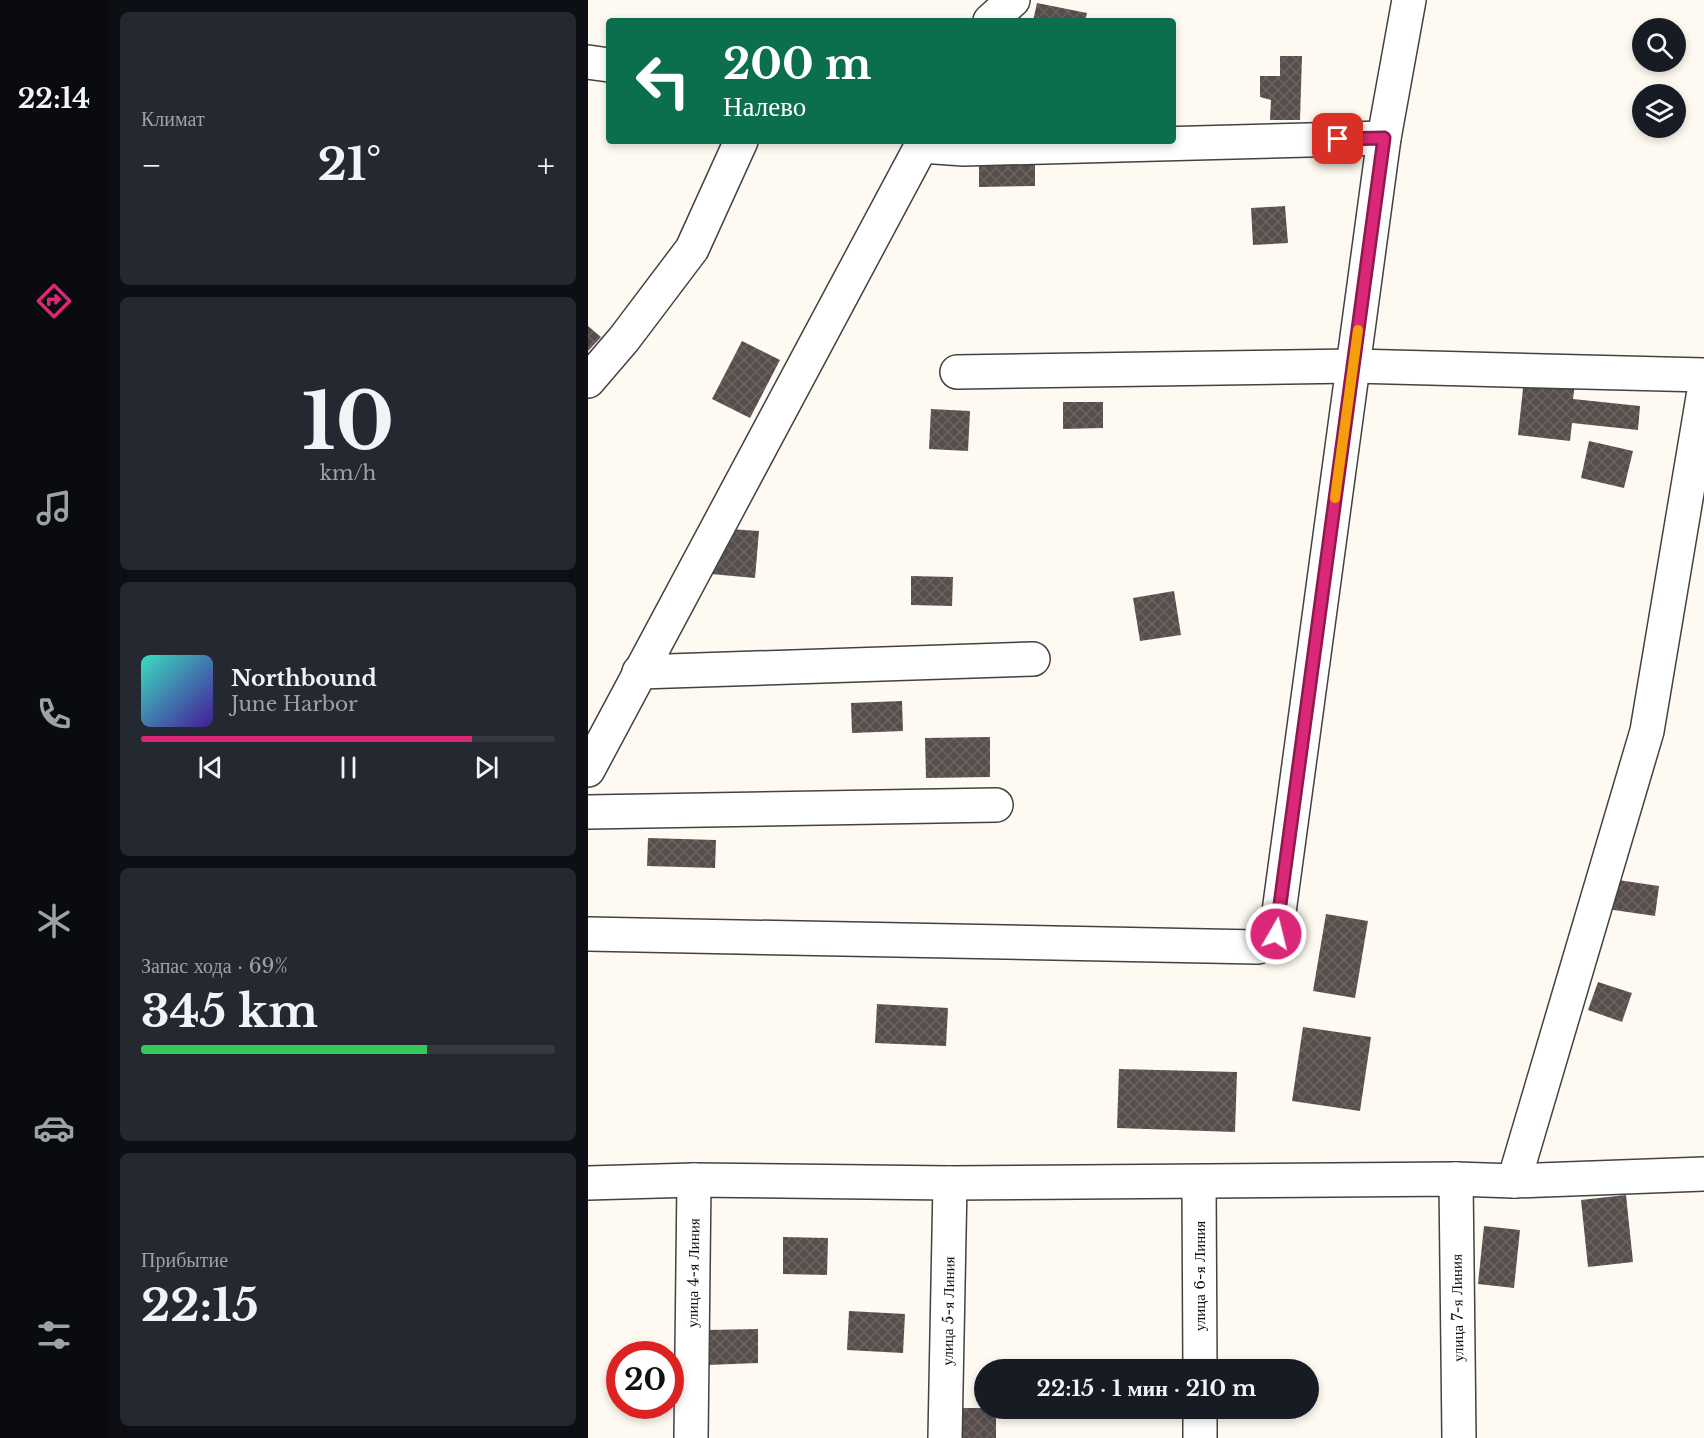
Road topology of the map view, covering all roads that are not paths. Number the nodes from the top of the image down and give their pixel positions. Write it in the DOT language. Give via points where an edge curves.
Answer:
graph roads {
  1 [pos="1013,0"];
  2 [pos="1409,0"];
  3 [pos="993,18"];
  4 [pos="588,62"];
  5 [pos="606,65"];
  6 [pos="1384,138"];
  7 [pos="1176,143"];
  8 [pos="740,144"];
  9 [pos="921,144"];
  10 [pos="929,144"];
  11 [pos="1155,144"];
  12 [pos="1353,366"];
  13 [pos="957,372"];
  14 [pos="1704,375"];
  15 [pos="588,381"];
  16 [pos="1704,391"];
  17 [pos="1033,659"];
  18 [pos="639,672"];
  19 [pos="588,770"];
  20 [pos="996,805"];
  21 [pos="588,812"];
  22 [pos="588,934"];
  23 [pos="1704,1174"];
  24 [pos="1456,1179"];
  25 [pos="694,1180"];
  26 [pos="1514,1181"];
  27 [pos="588,1183"];
  28 [pos="950,1183"];
  29 [pos="1199,1183"];
  30 [pos="1200,1359"];
  31 [pos="1200,1419"];
  32 [pos="691,1438"];
  33 [pos="945,1438"];
  34 [pos="1200,1438"];
  35 [pos="1459,1438"];
  1 -- 3 [label="street"];
  2 -- 6 [label="street"];
  4 -- 5 [label="street"];
  6 -- 7 [label="street"];
  6 -- 12 [label="street"];
  8 -- 15 [label="street" via="692,249"];
  9 -- 18 [label="street"];
  10 -- 11 [label="street" via="964,149"];
  12 -- 13 [label="street"];
  12 -- 14 [label="street"];
  12 -- 22 [label="street" via="1276,934 1258,947"];
  16 -- 26 [label="street" via="1647,731"];
  17 -- 18 [label="street"];
  18 -- 19 [label="street"];
  20 -- 21 [label="street"];
  23 -- 26 [label="street"];
  24 -- 26 [label="street"];
  24 -- 29 [label="street"];
  24 -- 35 [label="street, улица 7-я Линия"];
  25 -- 27 [label="street"];
  25 -- 28 [label="street"];
  25 -- 32 [label="street, улица 4-я Линия"];
  28 -- 29 [label="street"];
  28 -- 33 [label="street, улица 5-я Линия"];
  29 -- 30 [label="street, улица 6-я Линия"];
  31 -- 34 [label="street"];
}
